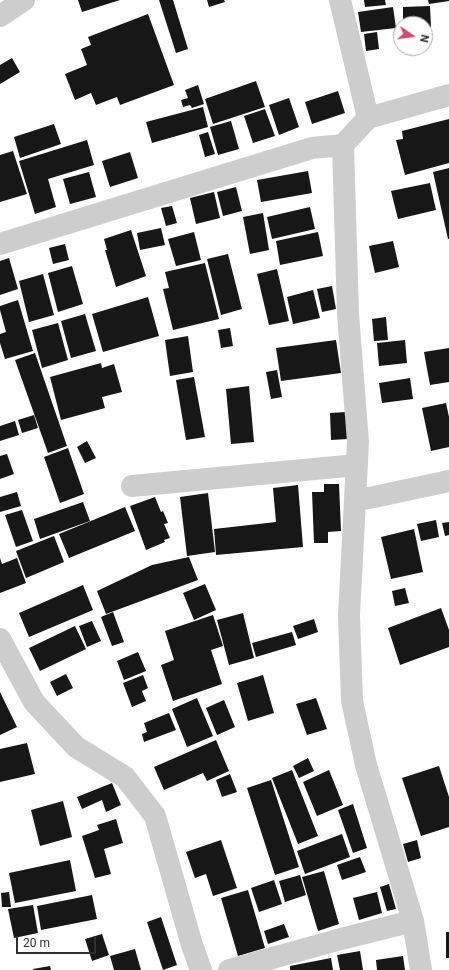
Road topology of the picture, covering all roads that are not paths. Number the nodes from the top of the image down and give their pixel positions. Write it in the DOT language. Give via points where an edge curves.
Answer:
graph roads {
  1 [pos="24,0"];
  2 [pos="340,0"];
  3 [pos="0,16"];
  4 [pos="449,95"];
  5 [pos="368,118"];
  6 [pos="343,145"];
  7 [pos="0,244"];
  8 [pos="357,465"];
  9 [pos="449,481"];
  10 [pos="132,486"];
  11 [pos="355,501"];
  12 [pos="0,639"];
  13 [pos="413,921"];
  14 [pos="201,970"];
  15 [pos="229,970"];
  16 [pos="421,970"];
  1 -- 3 [label="street"];
  2 -- 5 [label="street"];
  4 -- 5 [label="street"];
  5 -- 6 [label="street"];
  6 -- 7 [label="street" via="312,148"];
  6 -- 8 [label="street" via="348,314 358,442"];
  8 -- 10 [label="street"];
  8 -- 11 [label="street"];
  9 -- 11 [label="street"];
  11 -- 13 [label="street" via="349,616 352,701 366,765"];
  12 -- 14 [label="street" via="34,702 76,747 125,777 155,816"];
  13 -- 15 [label="street"];
  13 -- 16 [label="street"];
}
